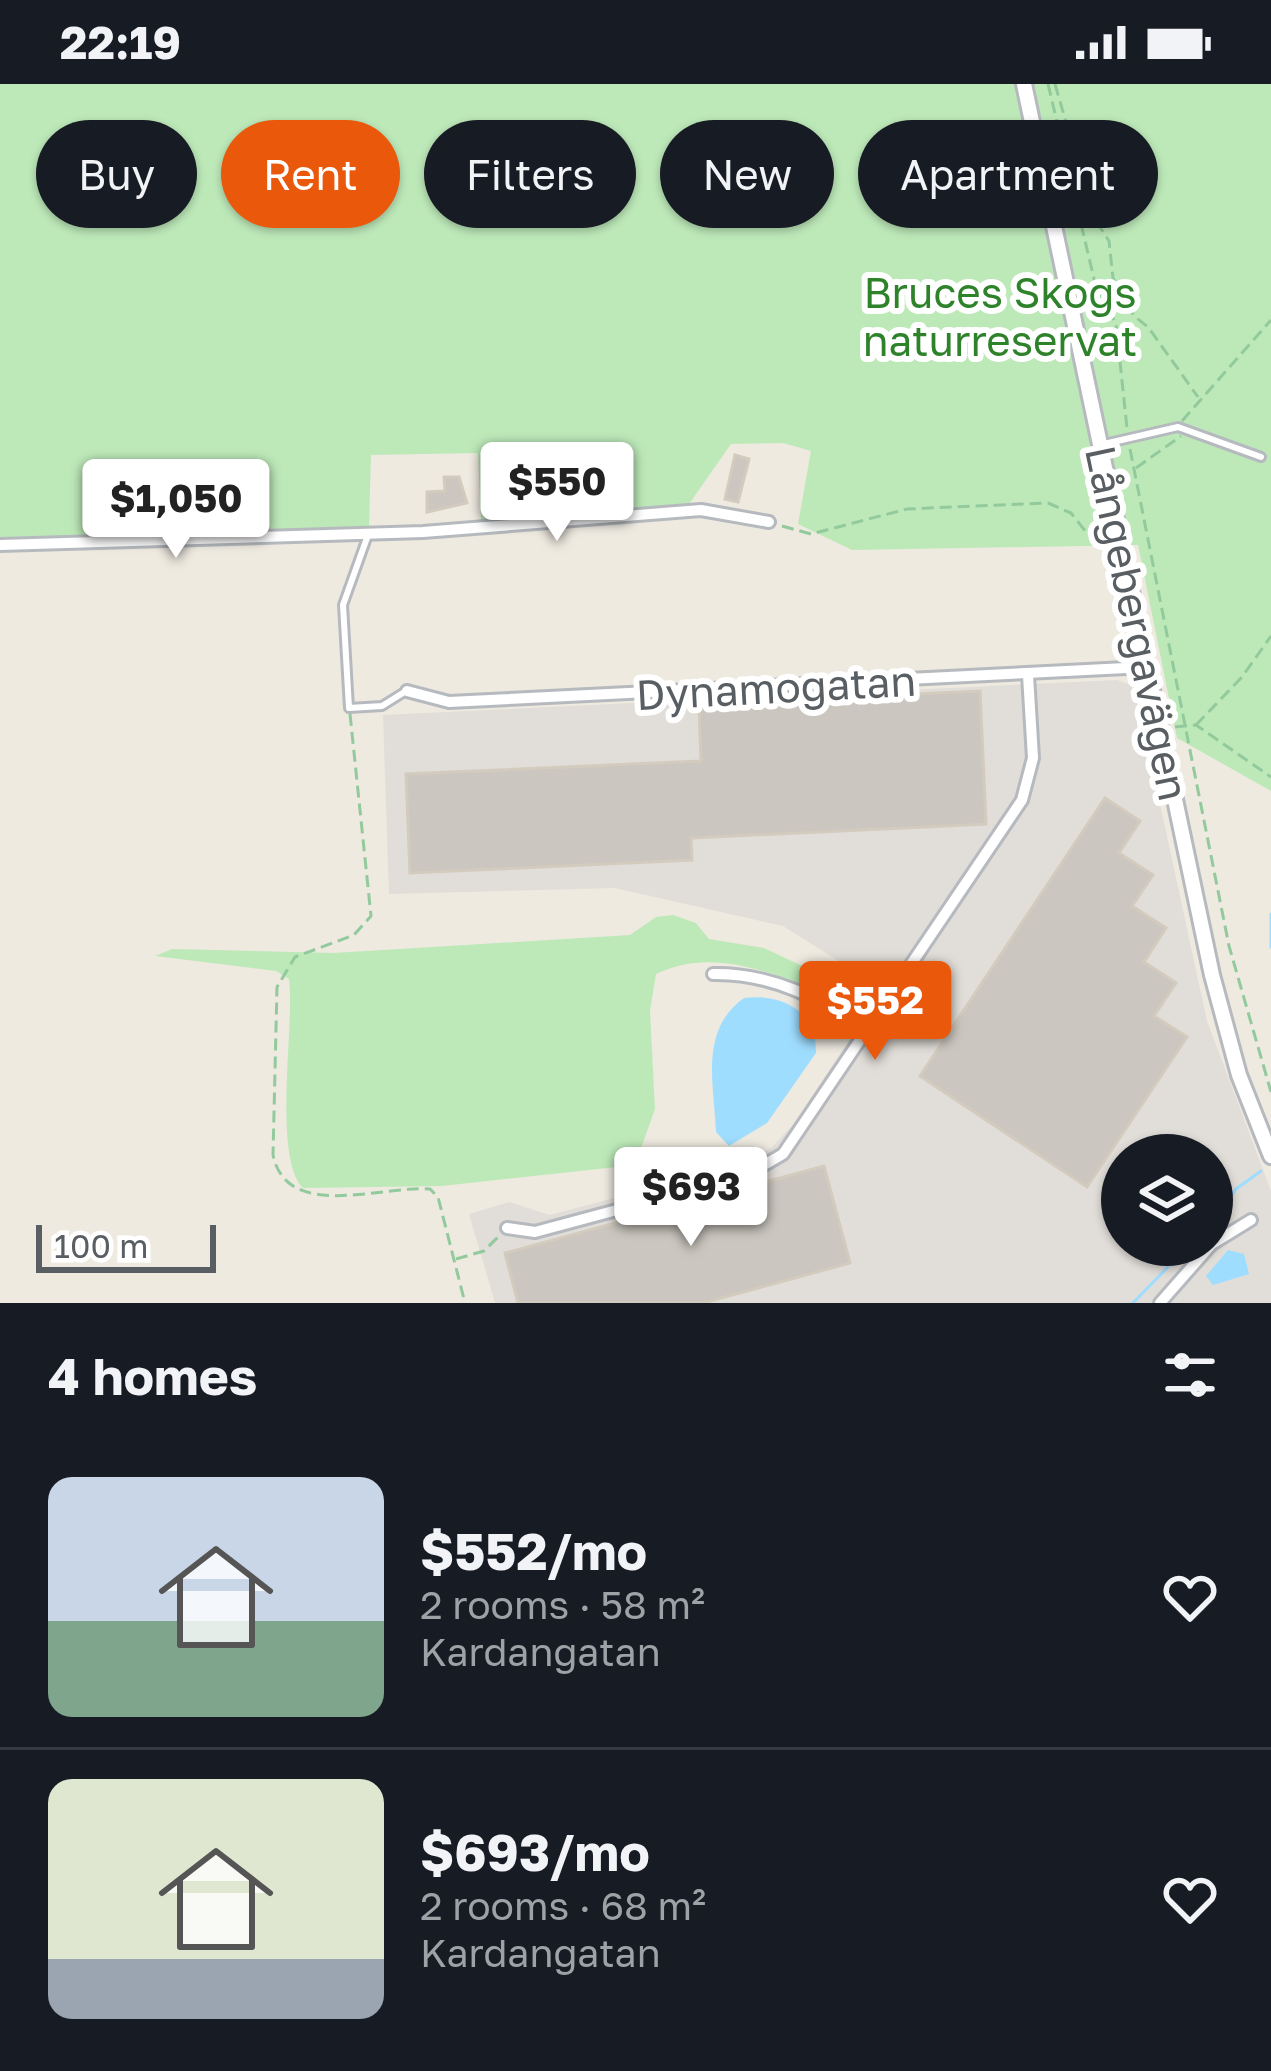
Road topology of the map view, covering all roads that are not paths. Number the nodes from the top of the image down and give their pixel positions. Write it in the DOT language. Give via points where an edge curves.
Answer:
graph roads {
  1 [pos="1024,84"];
  2 [pos="1100,445"];
  3 [pos="1261,457"];
  4 [pos="769,522"];
  5 [pos="369,532"];
  6 [pos="0,545"];
  7 [pos="1145,667"];
  8 [pos="1028,675"];
  9 [pos="407,691"];
  10 [pos="712,974"];
  11 [pos="869,1030"];
  12 [pos="1271,1156"];
  13 [pos="1251,1220"];
  14 [pos="507,1228"];
  15 [pos="1233,1231"];
  16 [pos="1192,1266"];
  17 [pos="1160,1303"];
  1 -- 2 [label="street, Långebergavägen"];
  2 -- 3 [label="lane" via="1178,427"];
  2 -- 7 [label="street, Långebergavägen"];
  4 -- 5 [label="street" via="708,509"];
  5 -- 6 [label="street"];
  5 -- 9 [label="lane" via="343,605 350,708 382,706"];
  7 -- 8 [label="street, Dynamogatan"];
  7 -- 12 [label="street, Långebergavägen" via="1226,1031"];
  8 -- 9 [label="street, Dynamogatan" via="448,702"];
  8 -- 11 [label="street" via="1033,758 1022,800"];
  10 -- 11 [label="street" via="763,976"];
  11 -- 14 [label="street" via="798,1135 763,1166 535,1232"];
  13 -- 15 [label="street"];
  16 -- 17 [label="street"];
}
